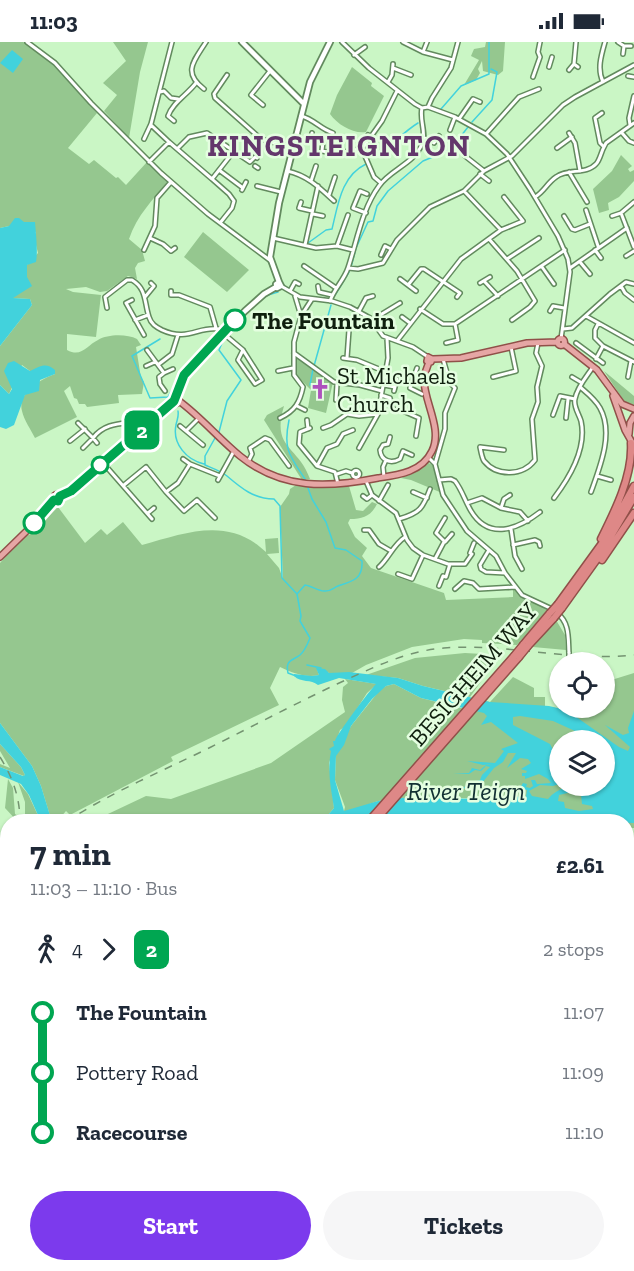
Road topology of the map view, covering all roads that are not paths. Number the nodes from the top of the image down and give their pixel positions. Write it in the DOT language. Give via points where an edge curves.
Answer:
graph roads {
  1 [pos="27,42"];
  2 [pos="172,42"];
  3 [pos="206,42"];
  4 [pos="242,42"];
  5 [pos="330,42"];
  6 [pos="342,42"];
  7 [pos="403,42"];
  8 [pos="427,42"];
  9 [pos="458,42"];
  10 [pos="540,42"];
  11 [pos="576,42"];
  12 [pos="605,42"];
  13 [pos="618,42"];
  14 [pos="624,46"];
  15 [pos="631,46"];
  16 [pos="365,47"];
  17 [pos="423,52"];
  18 [pos="623,54"];
  19 [pos="354,55"];
  20 [pos="552,57"];
  21 [pos="453,60"];
  22 [pos="634,65"];
  23 [pos="549,67"];
  24 [pos="271,70"];
  25 [pos="569,70"];
  26 [pos="227,75"];
  27 [pos="411,76"];
  28 [pos="628,76"];
  29 [pos="634,76"];
  30 [pos="533,77"];
  31 [pos="388,82"];
  32 [pos="603,82"];
  33 [pos="196,83"];
  34 [pos="204,89"];
  35 [pos="539,89"];
  36 [pos="397,91"];
  37 [pos="160,92"];
  38 [pos="634,96"];
  39 [pos="178,99"];
  40 [pos="480,102"];
  41 [pos="303,103"];
  42 [pos="263,105"];
  43 [pos="428,107"];
  44 [pos="422,108"];
  45 [pos="602,113"];
  46 [pos="301,116"];
  47 [pos="457,118"];
  48 [pos="595,118"];
  49 [pos="590,119"];
  50 [pos="174,122"];
  51 [pos="151,124"];
  52 [pos="632,124"];
  53 [pos="450,129"];
  54 [pos="312,133"];
  55 [pos="333,133"];
  56 [pos="622,133"];
  57 [pos="486,134"];
  58 [pos="440,136"];
  59 [pos="424,137"];
  60 [pos="144,139"];
  61 [pos="169,142"];
  62 [pos="634,143"];
  63 [pos="361,147"];
  64 [pos="604,147"];
  65 [pos="294,148"];
  66 [pos="557,148"];
  67 [pos="177,149"];
  68 [pos="234,151"];
  69 [pos="465,156"];
  70 [pos="257,158"];
  71 [pos="509,158"];
  72 [pos="149,162"];
  73 [pos="316,166"];
  74 [pos="219,170"];
  75 [pos="287,171"];
  76 [pos="484,171"];
  77 [pos="580,171"];
  78 [pos="569,172"];
  79 [pos="480,174"];
  80 [pos="335,177"];
  81 [pos="212,179"];
  82 [pos="311,181"];
  83 [pos="171,182"];
  84 [pos="246,182"];
  85 [pos="489,182"];
  86 [pos="381,183"];
  87 [pos="257,186"];
  88 [pos="318,186"];
  89 [pos="464,191"];
  90 [pos="282,192"];
  91 [pos="367,194"];
  92 [pos="328,195"];
  93 [pos="504,197"];
  94 [pos="535,197"];
  95 [pos="334,201"];
  96 [pos="301,202"];
  97 [pos="587,202"];
  98 [pos="634,202"];
  99 [pos="586,210"];
  100 [pos="312,213"];
  101 [pos="366,213"];
  102 [pos="621,213"];
  103 [pos="348,215"];
  104 [pos="323,216"];
  105 [pos="564,216"];
  106 [pos="612,216"];
  107 [pos="220,224"];
  108 [pos="590,224"];
  109 [pos="627,228"];
  110 [pos="501,230"];
  111 [pos="150,238"];
  112 [pos="273,238"];
  113 [pos="539,238"];
  114 [pos="489,239"];
  115 [pos="305,245"];
  116 [pos="338,246"];
  117 [pos="175,248"];
  118 [pos="597,248"];
  119 [pos="391,249"];
  120 [pos="634,249"];
  121 [pos="144,250"];
  122 [pos="353,250"];
  123 [pos="565,250"];
  124 [pos="381,255"];
  125 [pos="626,256"];
  126 [pos="601,258"];
  127 [pos="507,259"];
  128 [pos="271,261"];
  129 [pos="580,262"];
  130 [pos="304,266"];
  131 [pos="542,267"];
  132 [pos="570,267"];
  133 [pos="316,268"];
  134 [pos="348,268"];
  135 [pos="313,272"];
  136 [pos="590,274"];
  137 [pos="490,277"];
  138 [pos="400,279"];
  139 [pos="523,280"];
  140 [pos="443,281"];
  141 [pos="484,281"];
  142 [pos="151,283"];
  143 [pos="299,284"];
  144 [pos="480,284"];
  145 [pos="554,284"];
  146 [pos="634,284"];
  147 [pos="279,285"];
  148 [pos="408,285"];
  149 [pos="318,286"];
  150 [pos="621,286"];
  151 [pos="336,288"];
  152 [pos="416,291"];
  153 [pos="289,292"];
  154 [pos="178,295"];
  155 [pos="332,295"];
  156 [pos="295,296"];
  157 [pos="373,296"];
  158 [pos="498,296"];
  159 [pos="146,297"];
  160 [pos="457,297"];
  161 [pos="312,299"];
  162 [pos="132,300"];
  163 [pos="634,300"];
  164 [pos="330,301"];
  165 [pos="400,303"];
  166 [pos="107,308"];
  167 [pos="564,308"];
  168 [pos="420,309"];
  169 [pos="550,311"];
  170 [pos="361,312"];
  171 [pos="148,315"];
  172 [pos="301,316"];
  173 [pos="586,316"];
  174 [pos="402,317"];
  175 [pos="135,320"];
  176 [pos="372,320"];
  177 [pos="512,320"];
  178 [pos="410,323"];
  179 [pos="455,324"];
  180 [pos="598,324"];
  181 [pos="216,328"];
  182 [pos="563,329"];
  183 [pos="349,330"];
  184 [pos="225,334"];
  185 [pos="144,335"];
  186 [pos="178,335"];
  187 [pos="387,338"];
  188 [pos="397,341"];
  189 [pos="561,342"];
  190 [pos="446,343"];
  191 [pos="538,343"];
  192 [pos="576,343"];
  193 [pos="634,343"];
  194 [pos="603,346"];
  195 [pos="511,347"];
  196 [pos="243,350"];
  197 [pos="154,351"];
  198 [pos="294,353"];
  199 [pos="443,359"];
  200 [pos="596,359"];
  201 [pos="430,360"];
  202 [pos="633,362"];
  203 [pos="157,363"];
  204 [pos="603,363"];
  205 [pos="146,366"];
  206 [pos="593,367"];
  207 [pos="293,368"];
  208 [pos="417,368"];
  209 [pos="172,369"];
  210 [pos="278,371"];
  211 [pos="386,372"];
  212 [pos="164,373"];
  213 [pos="493,377"];
  214 [pos="572,377"];
  215 [pos="628,377"];
  216 [pos="397,379"];
  217 [pos="413,379"];
  218 [pos="424,380"];
  219 [pos="337,383"];
  220 [pos="608,383"];
  221 [pos="384,384"];
  222 [pos="581,385"];
  223 [pos="165,392"];
  224 [pos="382,393"];
  225 [pos="422,394"];
  226 [pos="568,399"];
  227 [pos="575,399"];
  228 [pos="336,400"];
  229 [pos="177,401"];
  230 [pos="297,406"];
  231 [pos="634,409"];
  232 [pos="305,410"];
  233 [pos="378,414"];
  234 [pos="553,415"];
  235 [pos="634,416"];
  236 [pos="280,418"];
  237 [pos="566,418"];
  238 [pos="198,419"];
  239 [pos="306,420"];
  240 [pos="78,423"];
  241 [pos="180,426"];
  242 [pos="323,428"];
  243 [pos="85,429"];
  244 [pos="142,430"];
  245 [pos="353,430"];
  246 [pos="186,431"];
  247 [pos="628,435"];
  248 [pos="416,436"];
  249 [pos="390,437"];
  250 [pos="93,438"];
  251 [pos="70,441"];
  252 [pos="97,444"];
  253 [pos="337,444"];
  254 [pos="633,445"];
  255 [pos="203,446"];
  256 [pos="83,448"];
  257 [pos="341,448"];
  258 [pos="359,448"];
  259 [pos="504,450"];
  260 [pos="234,451"];
  261 [pos="412,454"];
  262 [pos="428,457"];
  263 [pos="183,459"];
  264 [pos="386,460"];
  265 [pos="248,462"];
  266 [pos="103,463"];
  267 [pos="190,464"];
  268 [pos="435,464"];
  269 [pos="289,466"];
  270 [pos="317,466"];
  271 [pos="352,473"];
  272 [pos="337,474"];
  273 [pos="220,476"];
  274 [pos="597,476"];
  275 [pos="384,477"];
  276 [pos="218,480"];
  277 [pos="439,480"];
  278 [pos="611,480"];
  279 [pos="366,481"];
  280 [pos="124,484"];
  281 [pos="338,485"];
  282 [pos="634,486"];
  283 [pos="388,488"];
  284 [pos="430,489"];
  285 [pos="166,492"];
  286 [pos="413,492"];
  287 [pos="591,492"];
  288 [pos="372,495"];
  289 [pos="510,495"];
  290 [pos="363,496"];
  291 [pos="634,497"];
  292 [pos="427,498"];
  293 [pos="554,498"];
  294 [pos="379,501"];
  295 [pos="467,503"];
  296 [pos="154,508"];
  297 [pos="501,508"];
  298 [pos="540,512"];
  299 [pos="148,513"];
  300 [pos="634,513"];
  301 [pos="215,518"];
  302 [pos="445,518"];
  303 [pos="153,519"];
  304 [pos="399,519"];
  305 [pos="528,521"];
  306 [pos="511,529"];
  307 [pos="364,530"];
  308 [pos="452,534"];
  309 [pos="405,537"];
  310 [pos="445,542"];
  311 [pos="539,542"];
  312 [pos="474,543"];
  313 [pos="513,545"];
  314 [pos="489,550"];
  315 [pos="391,551"];
  316 [pos="423,555"];
  317 [pos="0,557"];
  318 [pos="435,559"];
  319 [pos="450,564"];
  320 [pos="379,567"];
  321 [pos="522,569"];
  322 [pos="584,571"];
  323 [pos="505,573"];
  324 [pos="398,574"];
  325 [pos="580,584"];
  326 [pos="439,586"];
  327 [pos="516,586"];
  328 [pos="455,589"];
  329 [pos="560,606"];
  330 [pos="569,652"];
  331 [pos="496,680"];
  332 [pos="375,814"];
  333 [pos="381,814"];
  1 -- 72 [label="street" via="55,63"];
  2 -- 37 [label="street"];
  3 -- 33 [label="street" via="191,66"];
  4 -- 24 [label="main road"];
  5 -- 41 [label="main road"];
  6 -- 19 [label="street"];
  7 -- 17 [label="street"];
  8 -- 17 [label="street"];
  9 -- 21 [label="street"];
  10 -- 30 [label="street"];
  11 -- 25 [label="street" via="576,66"];
  12 -- 32 [label="street" via="599,74"];
  13 -- 14 [label="street"];
  14 -- 15 [label="street"];
  14 -- 18 [label="street"];
  16 -- 19 [label="street"];
  17 -- 21 [label="street"];
  19 -- 31 [label="street"];
  20 -- 23 [label="street"];
  21 -- 43 [label="street"];
  22 -- 32 [label="street"];
  24 -- 41 [label="main road"];
  24 -- 42 [label="street" via="251,95"];
  26 -- 65 [label="street" via="214,93 215,98 261,139"];
  27 -- 31 [label="street" via="393,66"];
  28 -- 29 [label="street"];
  31 -- 36 [label="street"];
  32 -- 71 [label="street" via="563,105"];
  33 -- 34 [label="street"];
  33 -- 39 [label="street"];
  35 -- 57 [label="street" via="519,97"];
  36 -- 44 [label="street"];
  36 -- 63 [label="street" via="372,138"];
  37 -- 39 [label="street"];
  37 -- 51 [label="street"];
  38 -- 52 [label="street" via="629,118"];
  39 -- 50 [label="street" via="168,112"];
  40 -- 47 [label="street" via="473,99"];
  41 -- 46 [label="main road"];
  43 -- 44 [label="street"];
  43 -- 47 [label="street"];
  44 -- 59 [label="street"];
  45 -- 48 [label="street"];
  46 -- 55 [label="street"];
  46 -- 65 [label="main road"];
  47 -- 53 [label="street"];
  47 -- 57 [label="street"];
  48 -- 49 [label="street"];
  48 -- 64 [label="street"];
  51 -- 60 [label="street"];
  51 -- 61 [label="street"];
  52 -- 56 [label="street"];
  54 -- 63 [label="street" via="311,138 323,141 322,151 338,154"];
  56 -- 62 [label="street"];
  56 -- 64 [label="street"];
  57 -- 71 [label="street"];
  58 -- 59 [label="street" via="434,142"];
  59 -- 86 [label="street" via="413,158"];
  61 -- 67 [label="street"];
  61 -- 72 [label="street"];
  63 -- 86 [label="street" via="374,177"];
  64 -- 77 [label="street" via="596,164"];
  65 -- 75 [label="main road"];
  66 -- 77 [label="street" via="570,135"];
  67 -- 68 [label="street" via="189,137 203,133"];
  67 -- 81 [label="street"];
  68 -- 70 [label="street" via="254,165"];
  68 -- 74 [label="street"];
  69 -- 76 [label="street"];
  71 -- 76 [label="street"];
  71 -- 94 [label="street"];
  72 -- 83 [label="street"];
  73 -- 82 [label="street"];
  74 -- 81 [label="street"];
  74 -- 84 [label="street" via="242,189"];
  75 -- 82 [label="street"];
  75 -- 90 [label="main road"];
  76 -- 79 [label="street"];
  77 -- 78 [label="street"];
  78 -- 94 [label="street" via="557,176"];
  78 -- 97 [label="street"];
  79 -- 85 [label="street"];
  79 -- 89 [label="street"];
  80 -- 92 [label="street"];
  81 -- 107 [label="street" via="234,201"];
  82 -- 88 [label="street"];
  83 -- 107 [label="street"];
  83 -- 111 [label="street" via="157,198"];
  86 -- 101 [label="street"];
  87 -- 90 [label="street"];
  88 -- 92 [label="street"];
  88 -- 100 [label="street"];
  89 -- 110 [label="street"];
  89 -- 119 [label="street" via="430,207"];
  90 -- 112 [label="main road"];
  91 -- 101 [label="street" via="360,191 353,208"];
  92 -- 95 [label="street"];
  93 -- 110 [label="street" via="523,221"];
  94 -- 123 [label="street"];
  96 -- 100 [label="street" via="299,208"];
  98 -- 102 [label="street"];
  99 -- 108 [label="street"];
  100 -- 104 [label="street"];
  100 -- 115 [label="street"];
  101 -- 122 [label="street"];
  102 -- 106 [label="street"];
  102 -- 109 [label="street"];
  103 -- 116 [label="street"];
  105 -- 108 [label="street" via="575,230"];
  107 -- 128 [label="street"];
  108 -- 118 [label="street"];
  109 -- 118 [label="street"];
  109 -- 120 [label="street"];
  110 -- 114 [label="street"];
  111 -- 117 [label="street" via="171,251"];
  111 -- 121 [label="street"];
  112 -- 115 [label="street"];
  112 -- 128 [label="main road"];
  113 -- 127 [label="street"];
  114 -- 127 [label="street"];
  114 -- 140 [label="street" via="461,259"];
  115 -- 116 [label="street"];
  116 -- 122 [label="street"];
  118 -- 126 [label="street"];
  118 -- 129 [label="street"];
  119 -- 124 [label="street" via="385,246"];
  119 -- 134 [label="street" via="381,264"];
  120 -- 125 [label="street"];
  122 -- 134 [label="street"];
  123 -- 131 [label="street"];
  123 -- 132 [label="street"];
  127 -- 139 [label="street"];
  128 -- 147 [label="main road"];
  129 -- 132 [label="street"];
  129 -- 136 [label="street"];
  130 -- 135 [label="street"];
  131 -- 139 [label="street"];
  131 -- 145 [label="street"];
  132 -- 167 [label="street"];
  133 -- 135 [label="street"];
  134 -- 151 [label="street"];
  135 -- 151 [label="street"];
  137 -- 141 [label="street"];
  138 -- 148 [label="street"];
  139 -- 158 [label="street"];
  139 -- 177 [label="street" via="535,303"];
  140 -- 148 [label="street" via="422,269"];
  140 -- 160 [label="street" via="460,293"];
  140 -- 168 [label="street"];
  141 -- 144 [label="street"];
  141 -- 158 [label="street"];
  142 -- 159 [label="street" via="154,286"];
  143 -- 153 [label="street" via="295,282"];
  146 -- 150 [label="street" via="626,282"];
  147 -- 153 [label="street"];
  147 -- 184 [label="main road" via="264,294"];
  148 -- 152 [label="street"];
  149 -- 155 [label="street" via="319,292"];
  150 -- 163 [label="street"];
  150 -- 173 [label="street"];
  151 -- 155 [label="street"];
  153 -- 156 [label="street"];
  154 -- 181 [label="street" via="210,308"];
  155 -- 164 [label="street"];
  156 -- 161 [label="street"];
  156 -- 172 [label="street"];
  157 -- 170 [label="street" via="366,298"];
  158 -- 179 [label="street"];
  159 -- 166 [label="street" via="136,283 127,280 105,297"];
  159 -- 171 [label="street"];
  161 -- 164 [label="street"];
  161 -- 172 [label="street"];
  162 -- 175 [label="street" via="126,303"];
  164 -- 170 [label="street"];
  165 -- 176 [label="street"];
  167 -- 169 [label="street" via="553,306"];
  167 -- 182 [label="street"];
  168 -- 178 [label="street"];
  168 -- 179 [label="street" via="443,324"];
  170 -- 176 [label="street"];
  171 -- 175 [label="street"];
  171 -- 186 [label="street" via="158,328"];
  172 -- 198 [label="street"];
  173 -- 180 [label="street"];
  173 -- 182 [label="street" via="572,328"];
  174 -- 178 [label="street"];
  175 -- 185 [label="street"];
  176 -- 187 [label="street"];
  178 -- 188 [label="street"];
  179 -- 190 [label="street" via="458,340"];
  180 -- 193 [label="street"];
  180 -- 194 [label="street" via="595,338"];
  181 -- 184 [label="street"];
  181 -- 186 [label="street"];
  182 -- 189 [label="street"];
  183 -- 211 [label="street" via="345,358"];
  184 -- 196 [label="street"];
  184 -- 229 [label="main road" via="184,375 177,389"];
  186 -- 203 [label="street" via="175,347"];
  187 -- 188 [label="street"];
  187 -- 211 [label="street"];
  188 -- 201 [label="street" via="419,350"];
  189 -- 191 [label="main road"];
  189 -- 206 [label="main road"];
  191 -- 195 [label="main road"];
  191 -- 259 [label="street" via="536,353 542,366 532,419 535,460 528,469 514,473 495,469 483,460 480,447"];
  192 -- 200 [label="street"];
  194 -- 200 [label="street"];
  194 -- 202 [label="street"];
  195 -- 199 [label="main road"];
  195 -- 213 [label="street" via="516,371"];
  196 -- 196 [label="street" via="238,360 255,384 259,383 262,380"];
  197 -- 203 [label="street" via="148,352"];
  198 -- 207 [label="street"];
  198 -- 219 [label="street"];
  199 -- 201 [label="main road"];
  199 -- 268 [label="street" via="455,388 445,413 445,429"];
  200 -- 204 [label="street"];
  201 -- 218 [label="main road"];
  202 -- 215 [label="street"];
  203 -- 205 [label="street"];
  203 -- 212 [label="street"];
  206 -- 220 [label="main road"];
  206 -- 222 [label="street"];
  207 -- 210 [label="street"];
  207 -- 230 [label="street" via="303,387"];
  208 -- 217 [label="street"];
  209 -- 212 [label="street"];
  211 -- 221 [label="street"];
  212 -- 223 [label="street" via="159,380"];
  214 -- 222 [label="street"];
  216 -- 221 [label="street" via="394,389"];
  217 -- 218 [label="street"];
  217 -- 225 [label="street" via="410,388"];
  218 -- 262 [label="main road" via="436,437"];
  219 -- 224 [label="street" via="360,385"];
  219 -- 228 [label="street"];
  220 -- 231 [label="main road" via="622,404"];
  220 -- 247 [label="main road"];
  221 -- 224 [label="street"];
  222 -- 227 [label="street"];
  222 -- 274 [label="street" via="598,404 605,423"];
  224 -- 233 [label="street"];
  224 -- 248 [label="street" via="390,398 392,409 419,418"];
  226 -- 227 [label="street"];
  226 -- 234 [label="street" via="560,396"];
  226 -- 237 [label="street"];
  227 -- 293 [label="street" via="581,429 579,450 569,476"];
  229 -- 238 [label="main road"];
  229 -- 244 [label="main road"];
  230 -- 232 [label="street"];
  230 -- 236 [label="street"];
  233 -- 242 [label="street" via="347,414"];
  233 -- 258 [label="street"];
  235 -- 247 [label="main road"];
  238 -- 246 [label="street"];
  238 -- 260 [label="main road"];
  239 -- 270 [label="street" via="309,428 300,432 298,442"];
  240 -- 243 [label="street"];
  241 -- 246 [label="street"];
  243 -- 250 [label="street"];
  243 -- 251 [label="street"];
  244 -- 250 [label="street" via="132,422 102,428"];
  244 -- 266 [label="main road"];
  245 -- 253 [label="street" via="342,435"];
  246 -- 255 [label="street"];
  247 -- 254 [label="main road"];
  249 -- 264 [label="street" via="380,450"];
  250 -- 252 [label="street"];
  250 -- 256 [label="street"];
  253 -- 257 [label="street"];
  253 -- 270 [label="street" via="327,448"];
  254 -- 322 [label="highway" via="621,490"];
  260 -- 265 [label="main road"];
  260 -- 273 [label="street"];
  261 -- 264 [label="street" via="403,451 395,462"];
  262 -- 268 [label="street"];
  262 -- 275 [label="main road" via="411,471"];
  263 -- 267 [label="street"];
  264 -- 275 [label="street"];
  265 -- 269 [label="street" via="250,448 265,438"];
  265 -- 281 [label="main road" via="290,481"];
  266 -- 280 [label="street"];
  266 -- 317 [label="main road" via="60,496 59,501 54,500"];
  267 -- 273 [label="street"];
  267 -- 285 [label="street" via="178,483"];
  268 -- 277 [label="street"];
  270 -- 272 [label="street"];
  271 -- 272 [label="street"];
  272 -- 281 [label="street"];
  273 -- 276 [label="street"];
  274 -- 278 [label="street"];
  274 -- 287 [label="street"];
  275 -- 279 [label="main road"];
  277 -- 295 [label="street" via="455,481"];
  277 -- 314 [label="street" via="443,495 459,520"];
  279 -- 281 [label="main road"];
  279 -- 288 [label="street"];
  280 -- 285 [label="street" via="146,467"];
  280 -- 299 [label="street"];
  282 -- 322 [label="highway"];
  283 -- 294 [label="street"];
  284 -- 292 [label="street"];
  285 -- 301 [label="street" via="184,511 197,500"];
  286 -- 292 [label="street"];
  288 -- 290 [label="street" via="367,501"];
  288 -- 294 [label="street"];
  289 -- 297 [label="street"];
  291 -- 325 [label="highway"];
  292 -- 304 [label="street" via="416,513"];
  294 -- 304 [label="street"];
  295 -- 297 [label="street" via="482,498"];
  295 -- 306 [label="street" via="480,522 494,529"];
  296 -- 299 [label="street"];
  297 -- 305 [label="street" via="520,512"];
  298 -- 305 [label="street"];
  299 -- 303 [label="street"];
  300 -- 325 [label="highway"];
  302 -- 310 [label="street" via="436,533"];
  304 -- 309 [label="street"];
  305 -- 306 [label="street"];
  306 -- 313 [label="street"];
  307 -- 315 [label="street" via="371,528 379,544"];
  308 -- 310 [label="street"];
  309 -- 315 [label="street"];
  309 -- 316 [label="street"];
  310 -- 318 [label="street"];
  311 -- 313 [label="street"];
  312 -- 319 [label="street" via="465,564"];
  313 -- 321 [label="street"];
  314 -- 323 [label="street"];
  314 -- 323 [label="street" via="481,569"];
  315 -- 320 [label="street"];
  316 -- 318 [label="street"];
  316 -- 324 [label="street" via="412,579"];
  318 -- 319 [label="street"];
  319 -- 326 [label="street"];
  322 -- 329 [label="highway"];
  323 -- 327 [label="street"];
  325 -- 329 [label="highway"];
  327 -- 328 [label="street" via="479,589 464,581"];
  327 -- 330 [label="street, bridge" via="526,597 561,616 568,630"];
  329 -- 331 [label="highway, BESIGHEIM WAY, bridge"];
  331 -- 332 [label="highway, BESIGHEIM WAY"];
  331 -- 333 [label="highway, BESIGHEIM WAY"];
}
